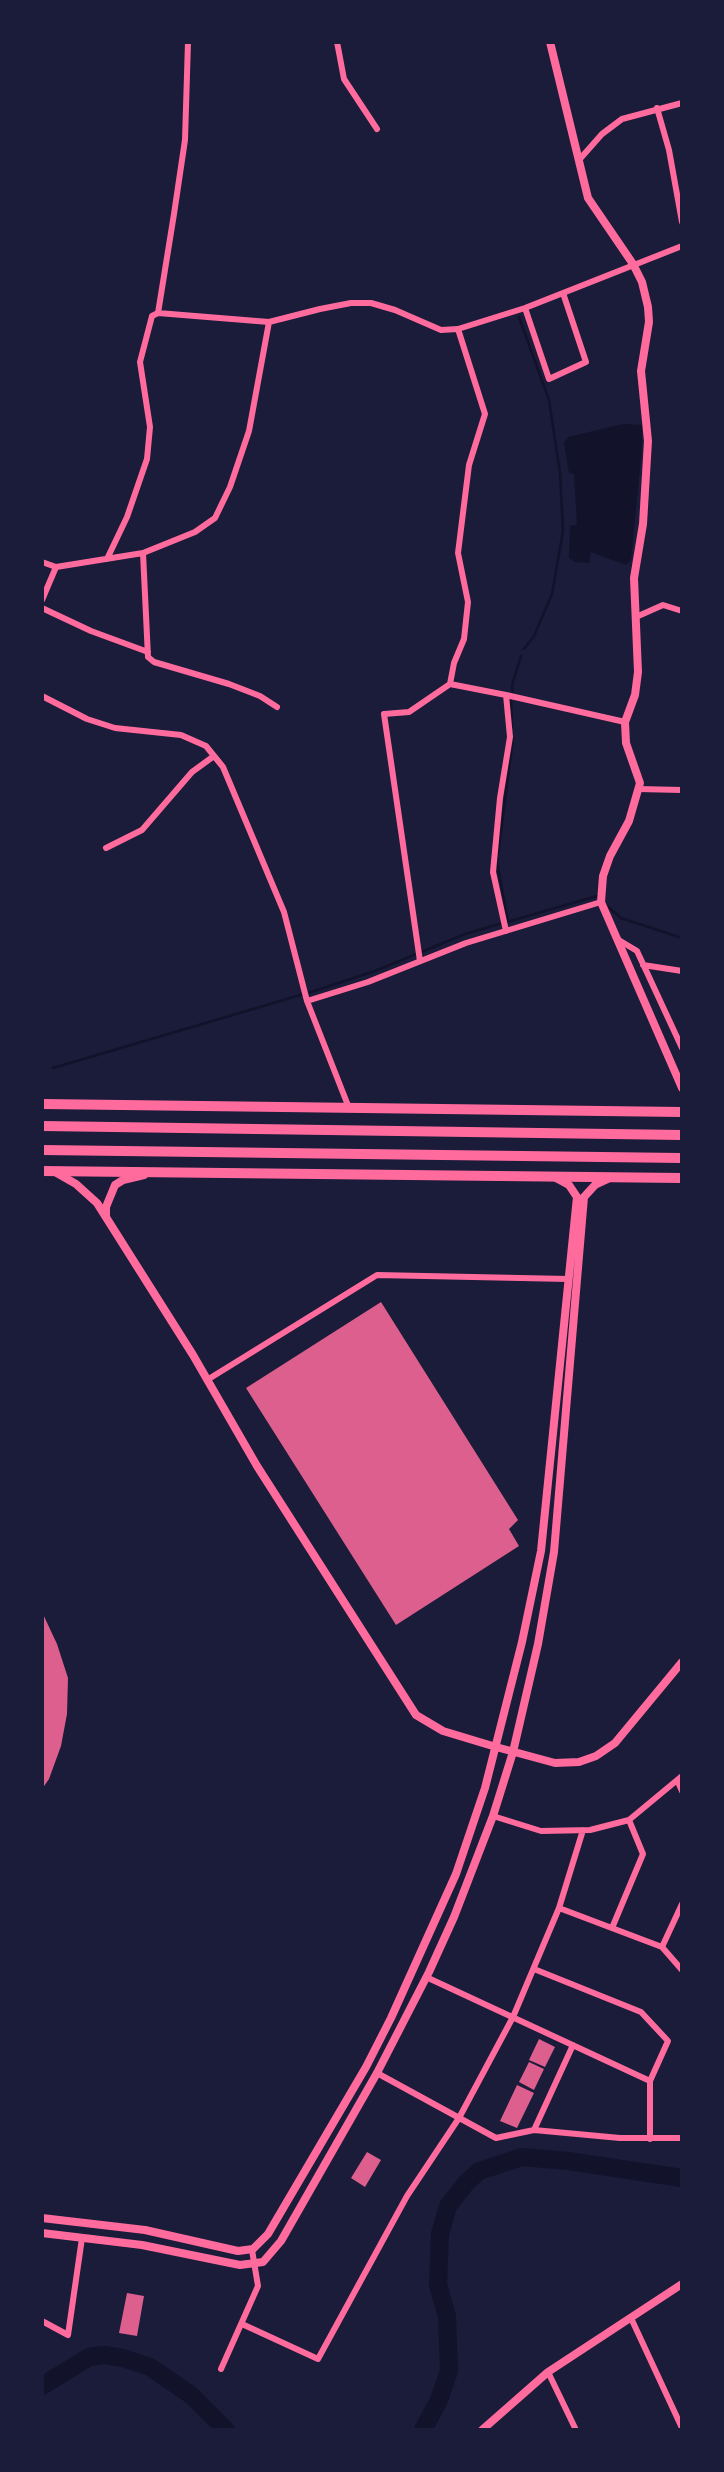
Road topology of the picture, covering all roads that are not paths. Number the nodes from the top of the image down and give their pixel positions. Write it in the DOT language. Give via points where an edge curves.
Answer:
graph roads {
  1 [pos="188,42"];
  2 [pos="337,42"];
  3 [pos="550,42"];
  4 [pos="682,103"];
  5 [pos="657,108"];
  6 [pos="377,129"];
  7 [pos="579,160"];
  8 [pos="682,222"];
  9 [pos="682,246"];
  10 [pos="633,264"];
  11 [pos="562,293"];
  12 [pos="519,310"];
  13 [pos="158,313"];
  14 [pos="269,322"];
  15 [pos="458,329"];
  16 [pos="143,553"];
  17 [pos="107,559"];
  18 [pos="42,562"];
  19 [pos="56,567"];
  20 [pos="42,600"];
  21 [pos="42,608"];
  22 [pos="682,611"];
  23 [pos="636,617"];
  24 [pos="148,652"];
  25 [pos="450,684"];
  26 [pos="506,695"];
  27 [pos="42,696"];
  28 [pos="278,706"];
  29 [pos="625,722"];
  30 [pos="214,756"];
  31 [pos="638,789"];
  32 [pos="682,790"];
  33 [pos="106,848"];
  34 [pos="601,902"];
  35 [pos="506,931"];
  36 [pos="617,939"];
  37 [pos="420,961"];
  38 [pos="643,965"];
  39 [pos="682,971"];
  40 [pos="307,1000"];
  41 [pos="682,1048"];
  42 [pos="682,1088"];
  43 [pos="42,1104"];
  44 [pos="349,1108"];
  45 [pos="682,1112"];
  46 [pos="42,1126"];
  47 [pos="682,1135"];
  48 [pos="42,1150"];
  49 [pos="682,1158"];
  50 [pos="48,1171"];
  51 [pos="151,1173"];
  52 [pos="553,1176"];
  53 [pos="612,1177"];
  54 [pos="682,1178"];
  55 [pos="106,1219"];
  56 [pos="568,1279"];
  57 [pos="207,1380"];
  58 [pos="682,1662"];
  59 [pos="496,1747"];
  60 [pos="513,1752"];
  61 [pos="680,1779"];
  62 [pos="682,1791"];
  63 [pos="493,1816"];
  64 [pos="629,1820"];
  65 [pos="583,1830"];
  66 [pos="682,1904"];
  67 [pos="559,1909"];
  68 [pos="612,1928"];
  69 [pos="662,1947"];
  70 [pos="534,1969"];
  71 [pos="682,1970"];
  72 [pos="426,1977"];
  73 [pos="513,2017"];
  74 [pos="573,2045"];
  75 [pos="377,2073"];
  76 [pos="650,2081"];
  77 [pos="458,2118"];
  78 [pos="534,2130"];
  79 [pos="682,2138"];
  80 [pos="650,2139"];
  81 [pos="42,2218"];
  82 [pos="42,2233"];
  83 [pos="82,2238"];
  84 [pos="252,2250"];
  85 [pos="256,2264"];
  86 [pos="682,2284"];
  87 [pos="631,2318"];
  88 [pos="42,2321"];
  89 [pos="242,2324"];
  90 [pos="221,2369"];
  91 [pos="548,2372"];
  92 [pos="682,2428"];
  93 [pos="482,2430"];
  94 [pos="576,2430"];
  1 -- 13 [label="street" via="185,140"];
  2 -- 6 [label="street" via="344,79"];
  3 -- 7 [label="street"];
  4 -- 5 [label="street"];
  5 -- 7 [label="street" via="622,119"];
  5 -- 8 [label="street"];
  7 -- 10 [label="street" via="588,198"];
  9 -- 10 [label="street"];
  10 -- 11 [label="street"];
  10 -- 23 [label="street" via="646,296 649,322 641,371 648,441 634,578"];
  11 -- 12 [label="street"];
  11 -- 12 [label="street" via="586,362 549,379"];
  12 -- 15 [label="street"];
  13 -- 14 [label="street"];
  13 -- 17 [label="street" via="152,316 140,362 150,427 147,459"];
  14 -- 15 [label="street" via="351,303 371,303 441,330"];
  14 -- 16 [label="street" via="249,431 215,518 195,532"];
  15 -- 25 [label="street" via="485,414 469,464 458,553 468,602 464,639"];
  16 -- 17 [label="street"];
  16 -- 24 [label="street"];
  17 -- 19 [label="street"];
  18 -- 19 [label="street"];
  19 -- 20 [label="street"];
  21 -- 24 [label="street"];
  22 -- 23 [label="street" via="663,605"];
  23 -- 29 [label="street" via="638,672"];
  24 -- 28 [label="street" via="154,662 229,684"];
  25 -- 26 [label="street"];
  25 -- 37 [label="street" via="409,712 384,714"];
  26 -- 29 [label="street"];
  26 -- 35 [label="street" via="509,737 493,872"];
  27 -- 30 [label="street" via="115,728 181,735 206,746"];
  29 -- 31 [label="street"];
  30 -- 33 [label="street" via="192,772 142,830"];
  30 -- 40 [label="street" via="223,766 281,902"];
  31 -- 32 [label="street"];
  31 -- 34 [label="street" via="629,821 603,876"];
  34 -- 35 [label="street"];
  34 -- 36 [label="street"];
  35 -- 37 [label="street"];
  36 -- 38 [label="street" via="637,951"];
  36 -- 42 [label="street"];
  37 -- 40 [label="street"];
  38 -- 39 [label="street"];
  38 -- 41 [label="street"];
  40 -- 44 [label="street"];
  43 -- 44 [label="highway"];
  44 -- 45 [label="highway"];
  46 -- 47 [label="highway"];
  48 -- 49 [label="highway"];
  50 -- 51 [label="highway"];
  50 -- 55 [label="street" via="85,1191"];
  51 -- 52 [label="highway"];
  51 -- 55 [label="street" via="115,1185"];
  52 -- 53 [label="highway"];
  52 -- 56 [label="street" via="569,1185 577,1197"];
  53 -- 54 [label="highway"];
  53 -- 60 [label="street" via="584,1197 554,1552"];
  55 -- 57 [label="street"];
  56 -- 57 [label="street" via="377,1275"];
  56 -- 59 [label="street" via="541,1551"];
  57 -- 59 [label="street" via="416,1715 443,1731"];
  58 -- 60 [label="street" via="615,1743 596,1756 555,1763"];
  59 -- 60 [label="street"];
  59 -- 84 [label="street" via="456,1874 391,2018 268,2234"];
  60 -- 63 [label="street"];
  61 -- 62 [label="street"];
  61 -- 64 [label="street"];
  63 -- 65 [label="street" via="541,1831"];
  63 -- 72 [label="street"];
  64 -- 65 [label="street"];
  64 -- 68 [label="street" via="643,1854"];
  65 -- 67 [label="street"];
  66 -- 69 [label="street"];
  67 -- 68 [label="street"];
  67 -- 70 [label="street"];
  68 -- 69 [label="street"];
  69 -- 71 [label="street"];
  70 -- 73 [label="street"];
  70 -- 76 [label="street" via="640,2012 668,2041"];
  72 -- 73 [label="street"];
  72 -- 75 [label="street"];
  73 -- 74 [label="street"];
  73 -- 77 [label="street"];
  74 -- 76 [label="street"];
  74 -- 78 [label="street"];
  75 -- 77 [label="street"];
  75 -- 85 [label="street" via="281,2241"];
  76 -- 80 [label="street"];
  77 -- 78 [label="street" via="496,2138"];
  77 -- 89 [label="street" via="407,2196 318,2359"];
  78 -- 80 [label="street"];
  79 -- 80 [label="street"];
  81 -- 84 [label="street" via="145,2230 238,2251"];
  82 -- 83 [label="street"];
  83 -- 85 [label="street"];
  83 -- 88 [label="street" via="68,2335"];
  84 -- 85 [label="street"];
  85 -- 89 [label="street" via="258,2286"];
  86 -- 87 [label="street"];
  87 -- 91 [label="street"];
  87 -- 92 [label="street"];
  89 -- 90 [label="street"];
  91 -- 93 [label="street"];
  91 -- 94 [label="street"];
}
